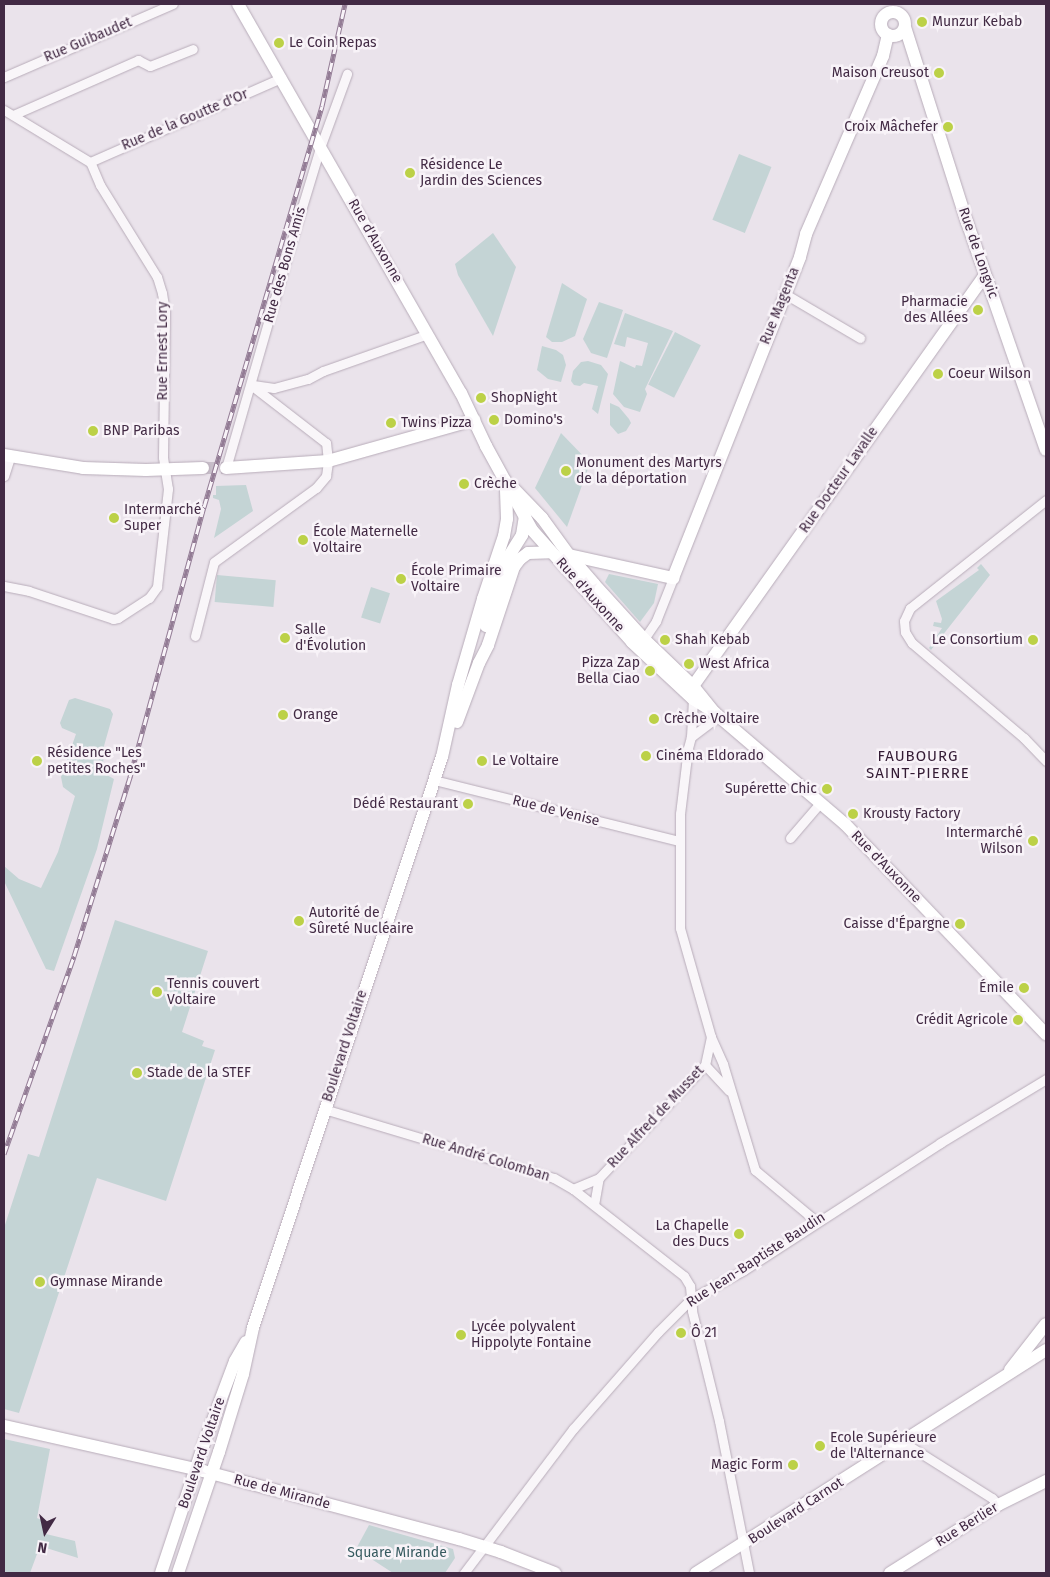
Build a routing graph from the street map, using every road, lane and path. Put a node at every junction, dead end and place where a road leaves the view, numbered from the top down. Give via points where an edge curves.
1 (173, 4) edge
2 (238, 4) edge
3 (894, 8) edge
4 (905, 28) junction
5 (890, 36) junction
6 (193, 49) dead end
7 (915, 54) junction
8 (347, 74) dead end
9 (4, 77) edge
10 (281, 78) junction
11 (4, 110) edge
12 (13, 115) junction
13 (321, 145) junction
14 (90, 162) junction
15 (985, 275) junction
16 (784, 294) junction
17 (428, 334) junction
18 (860, 338) dead end
19 (250, 385) junction
20 (474, 420) junction
21 (1046, 450) edge
22 (7, 456) edge
23 (328, 461) junction
24 (203, 468) tunnel mouth
25 (226, 468) joint
26 (166, 469) junction
27 (4, 476) edge
28 (506, 481) junction
29 (525, 499) junction
30 (1046, 500) edge
31 (527, 526) junction
32 (504, 536) junction
33 (555, 538) junction
34 (551, 552) junction
35 (569, 555) junction
36 (618, 567) junction
37 (673, 578) junction
38 (4, 586) edge
39 (591, 589) junction
40 (195, 636) dead end
41 (644, 638) junction
42 (479, 663) junction
43 (667, 674) junction
44 (693, 686) junction
45 (693, 699) junction
46 (717, 715) junction
47 (692, 737) junction
48 (442, 757) junction
49 (1046, 760) edge
50 (434, 780) junction
51 (820, 803) junction
52 (790, 838) dead end
53 (679, 841) junction
54 (1046, 1034) edge
55 (712, 1037) junction
56 (706, 1066) junction
57 (1046, 1079) edge
58 (733, 1095) junction
59 (324, 1109) junction
60 (598, 1178) junction
61 (573, 1189) junction
62 (594, 1205) junction
63 (816, 1221) junction
64 (690, 1299) junction
65 (1046, 1324) edge
66 (250, 1336) junction
67 (1046, 1350) edge
68 (1003, 1378) junction
69 (4, 1426) edge
70 (903, 1442) junction
71 (196, 1470) junction
72 (213, 1474) junction
73 (1046, 1481) edge
74 (998, 1505) junction
75 (743, 1545) junction
76 (485, 1546) junction
77 (161, 1573) edge
78 (178, 1573) edge
79 (464, 1573) edge
80 (555, 1573) edge
81 (696, 1573) edge
82 (749, 1573) edge
83 (890, 1573) edge

1 - 9 street, Rue Guibaudet
2 - 10 street, Rue d'Auxonne
3 - 4 street via 902,16
3 - 5 street via 882,19 881,26
4 - 5 street via 900,34
4 - 7 street, Rue de Longvic
5 - 7 street via 910,55
5 - 16 street, Rue Magenta
6 - 12 street via 150,66 138,60
7 - 15 street, Rue de Longvic
8 - 13 street, Rue des Bons Amis
10 - 13 street, Rue d'Auxonne
10 - 14 street, Rue de la Goutte d'Or
11 - 12 street
12 - 14 street
13 - 17 street, Rue d'Auxonne
13 - 19 street, Rue des Bons Amis
14 - 26 street, Rue Ernest Lory via 100,186 157,277 162,293
15 - 21 street, Rue de Longvic
15 - 44 street, Rue Docteur Lavalle
16 - 18 street
16 - 37 street, Rue Magenta
17 - 19 street via 308,379 274,388
17 - 20 street, Rue d'Auxonne
19 - 23 street via 326,443
19 - 25 street, Rue des Bons Amis
20 - 23 street
20 - 28 street, Rue d'Auxonne
22 - 26 street via 83,468
22 - 27 street
23 - 25 street
23 - 40 street via 326,476 316,488 214,562
24 - 26 street
26 - 38 street, Rue Ernest Lory via 168,489 157,587 149,598 113,619
28 - 29 street, Rue d'Auxonne
28 - 31 street, Rue d'Auxonne
28 - 32 street, Boulevard Voltaire
29 - 31 street, Boulevard Voltaire
29 - 33 street, Rue d'Auxonne
30 - 49 street via 910,608 904,621 905,632 912,643
31 - 32 street
31 - 33 street
31 - 34 street, Rue d'Auxonne
31 - 42 street, Boulevard Voltaire via 510,556 495,594 481,642
32 - 48 street, Boulevard Voltaire via 483,599
33 - 35 street, Rue d'Auxonne
34 - 39 street, Rue d'Auxonne
34 - 42 street, Boulevard Voltaire via 528,553 514,567
35 - 36 street
35 - 39 street, Rue d'Auxonne
36 - 37 street
36 - 39 street via 600,574
37 - 41 street via 656,621
39 - 41 street, Rue d'Auxonne
39 - 43 street, Rue d'Auxonne
41 - 44 street, Rue d'Auxonne
42 - 48 street, Boulevard Voltaire via 449,748
43 - 44 street
43 - 45 street, Rue d'Auxonne
44 - 46 street, Rue d'Auxonne
45 - 46 street, Rue d'Auxonne
45 - 47 street, Rue Alfred de Musset
46 - 47 street
46 - 51 street, Rue d'Auxonne
47 - 53 street, Rue Alfred de Musset via 688,748
48 - 50 street, Boulevard Voltaire
50 - 53 street, Rue de Venise
50 - 59 street, Boulevard Voltaire
51 - 52 street
51 - 54 street, Rue d'Auxonne via 845,824
53 - 55 street, Rue Alfred de Musset via 680,928
55 - 56 street, Rue Alfred de Musset
55 - 58 street
56 - 58 street
56 - 60 street, Rue Alfred de Musset
57 - 63 street, Rue Jean-Baptiste Baudin
58 - 63 street via 755,1170
59 - 61 street, Rue André Colomban via 554,1178
59 - 66 street, Boulevard Voltaire
60 - 61 street, Rue Alfred de Musset
60 - 62 street, Rue Alfred de Musset
61 - 62 street, Rue André Colomban
62 - 64 street, Rue André Colomban via 676,1267 690,1286
63 - 64 street, Rue Jean-Baptiste Baudin via 744,1270
64 - 75 street, Rue André Colomban via 719,1421
64 - 76 street, Rue Jean-Baptiste Baudin via 572,1429
65 - 68 street
66 - 71 street, Boulevard Voltaire via 235,1361
66 - 72 street, Boulevard Voltaire via 243,1374
67 - 68 street, Boulevard Carnot
68 - 70 street, Boulevard Carnot
69 - 71 street, Rue de Mirande
70 - 74 street via 992,1498
70 - 75 street, Boulevard Carnot
71 - 72 street, Rue de Mirande
71 - 77 street, Boulevard Voltaire
72 - 76 street, Rue de Mirande
72 - 78 street, Boulevard Voltaire
73 - 74 street, Rue Berlier
74 - 83 street, Rue Berlier
75 - 81 street, Boulevard Carnot
75 - 82 street, Rue André Colomban
76 - 79 street, Rue Jean-Baptiste Baudin
76 - 80 street, Rue de Mirande

